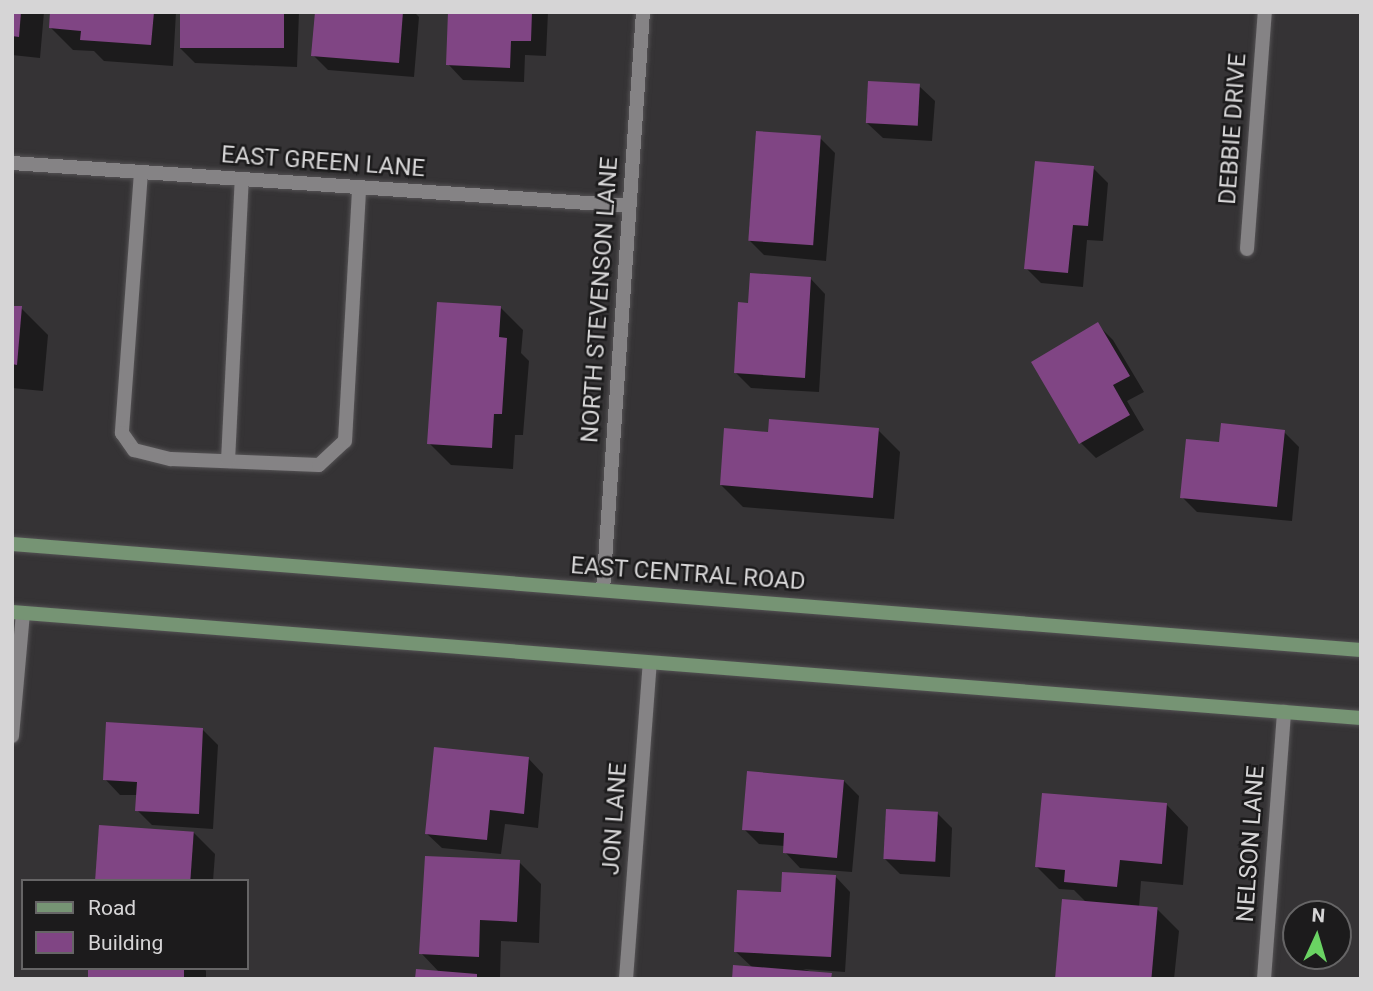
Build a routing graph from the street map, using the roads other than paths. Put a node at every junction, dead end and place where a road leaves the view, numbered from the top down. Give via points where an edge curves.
1 (643, 12) edge
2 (1265, 12) edge
3 (12, 163) edge
4 (141, 172) junction
5 (242, 179) junction
6 (359, 187) junction
7 (630, 206) junction
8 (1247, 249) dead end
9 (228, 461) junction
10 (12, 544) edge
11 (603, 590) junction
12 (18, 613) edge
13 (1361, 650) edge
14 (650, 663) junction
15 (1284, 712) junction
16 (1361, 718) edge
17 (12, 736) edge
18 (626, 979) edge
19 (1264, 979) edge

1 - 7 street, NORTH STEVENSON LANE
2 - 8 street, DEBBIE DRIVE
3 - 4 street, EAST GREEN LANE
4 - 5 street, EAST GREEN LANE
4 - 9 street via 122,433 134,450 171,459
5 - 6 street, EAST GREEN LANE
5 - 9 street
6 - 7 street, EAST GREEN LANE
6 - 9 street via 345,441 319,465
7 - 11 street, NORTH STEVENSON LANE
10 - 11 main road, EAST CENTRAL ROAD
11 - 13 main road, EAST CENTRAL ROAD
12 - 14 main road
12 - 17 street
14 - 15 main road
14 - 18 street, JON LANE
15 - 16 main road
15 - 19 street, NELSON LANE

